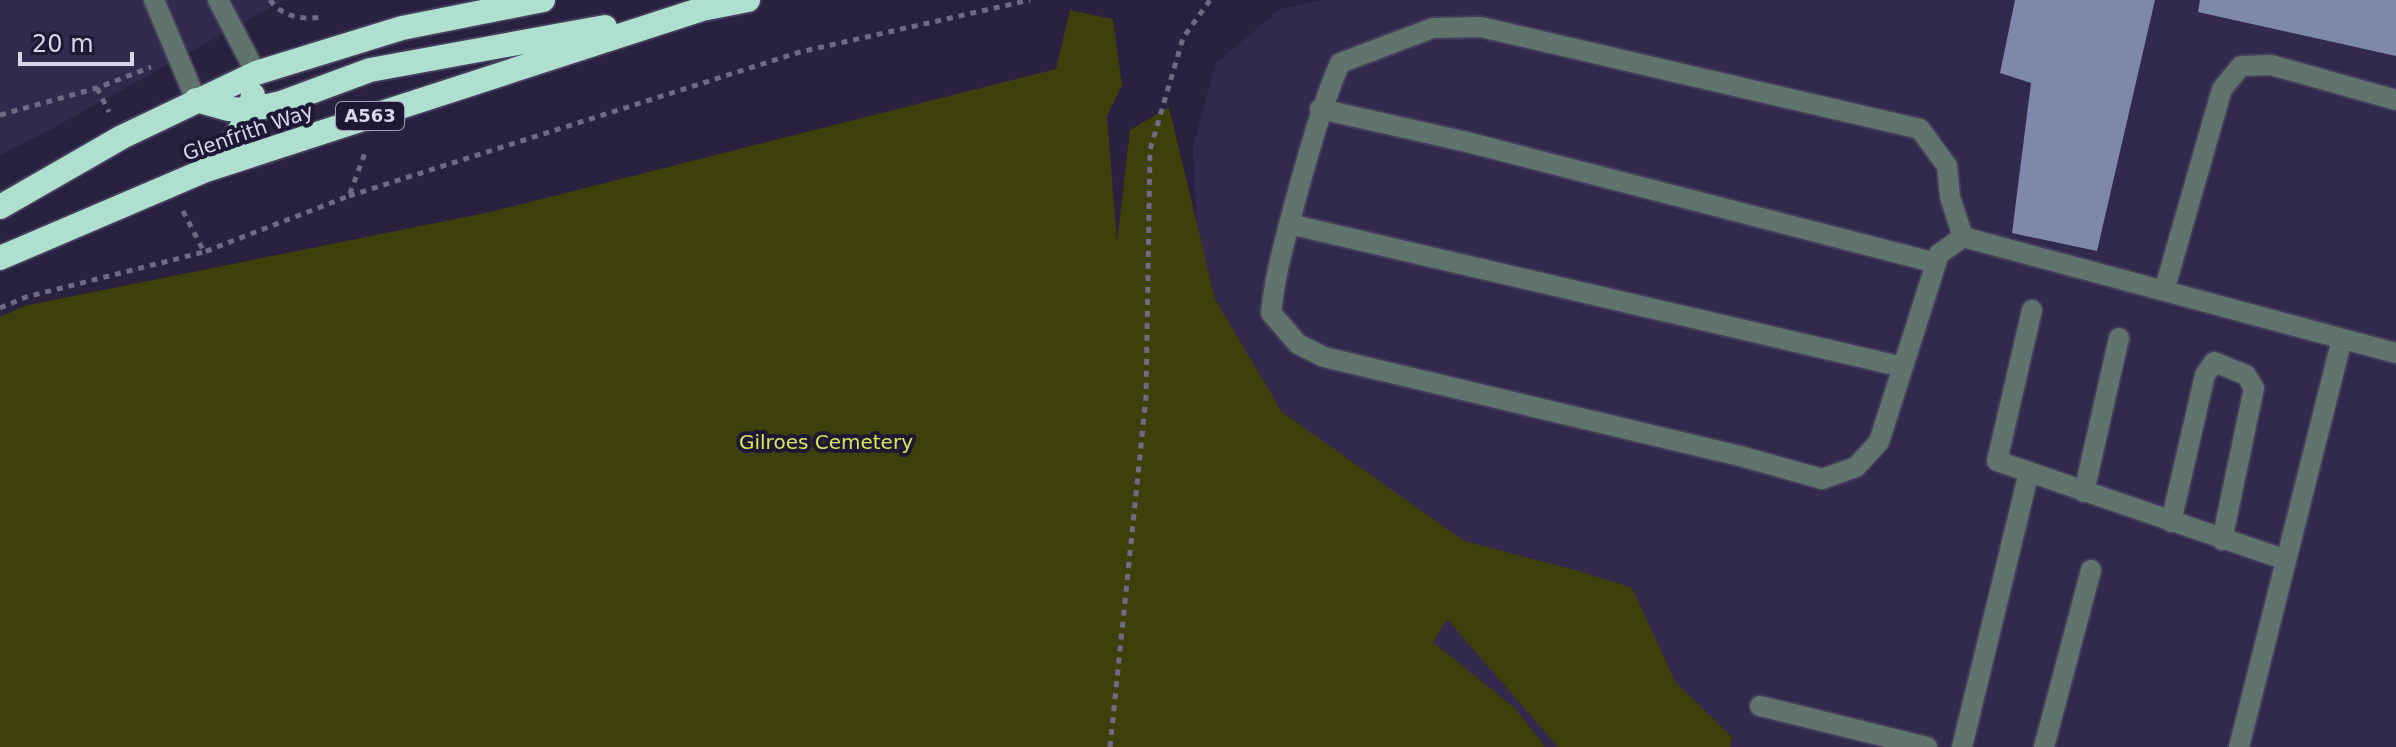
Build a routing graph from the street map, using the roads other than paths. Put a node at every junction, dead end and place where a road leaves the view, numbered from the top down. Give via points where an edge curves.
1 (154, 0) edge
2 (218, 0) edge
3 (543, 0) edge
4 (748, 0) edge
5 (702, 9) junction
6 (256, 73) junction
7 (196, 100) junction
8 (2396, 100) edge
9 (1320, 109) junction
10 (250, 110) junction
11 (206, 170) junction
12 (0, 207) edge
13 (1289, 224) junction
14 (1963, 237) junction
15 (0, 258) edge
16 (1936, 263) junction
17 (2164, 291) junction
18 (2032, 310) dead end
19 (2119, 338) dead end
20 (2342, 339) junction
21 (2396, 353) edge
22 (1903, 367) junction
23 (2029, 472) junction
24 (2084, 492) junction
25 (2171, 522) junction
26 (2222, 540) junction
27 (2286, 560) junction
28 (2091, 570) dead end
29 (1760, 706) dead end
30 (1927, 747) edge
31 (1962, 747) edge
32 (2044, 747) edge
33 (2239, 747) edge

1 - 7 street
2 - 6 street
3 - 6 highway via 402,28
4 - 5 highway, Glenfrith Way / A563
5 - 10 highway, A563 via 370,70
5 - 11 highway, Glenfrith Way / A563
6 - 7 highway
6 - 10 highway, A563
7 - 10 highway, A563
7 - 12 highway
8 - 17 street via 2271,65 2241,66 2222,89
9 - 13 street
9 - 14 street via 1340,63 1433,28 1481,27 1920,129 1947,166
9 - 16 street
10 - 11 highway, A563 via 239,135
11 - 15 highway, Glenfrith Way / A563
13 - 22 street
13 - 22 street via 1271,313 1298,344 1324,357 1822,479 1856,467 1879,442
14 - 16 street via 1939,254
14 - 17 street
16 - 22 street
17 - 20 street
18 - 23 street via 1997,461
19 - 24 street
20 - 21 street
20 - 27 street
23 - 24 street
23 - 31 street
24 - 25 street
25 - 26 street
25 - 26 street via 2205,375 2214,362 2246,375 2254,388
26 - 27 street
27 - 33 street
28 - 32 street
29 - 30 street

